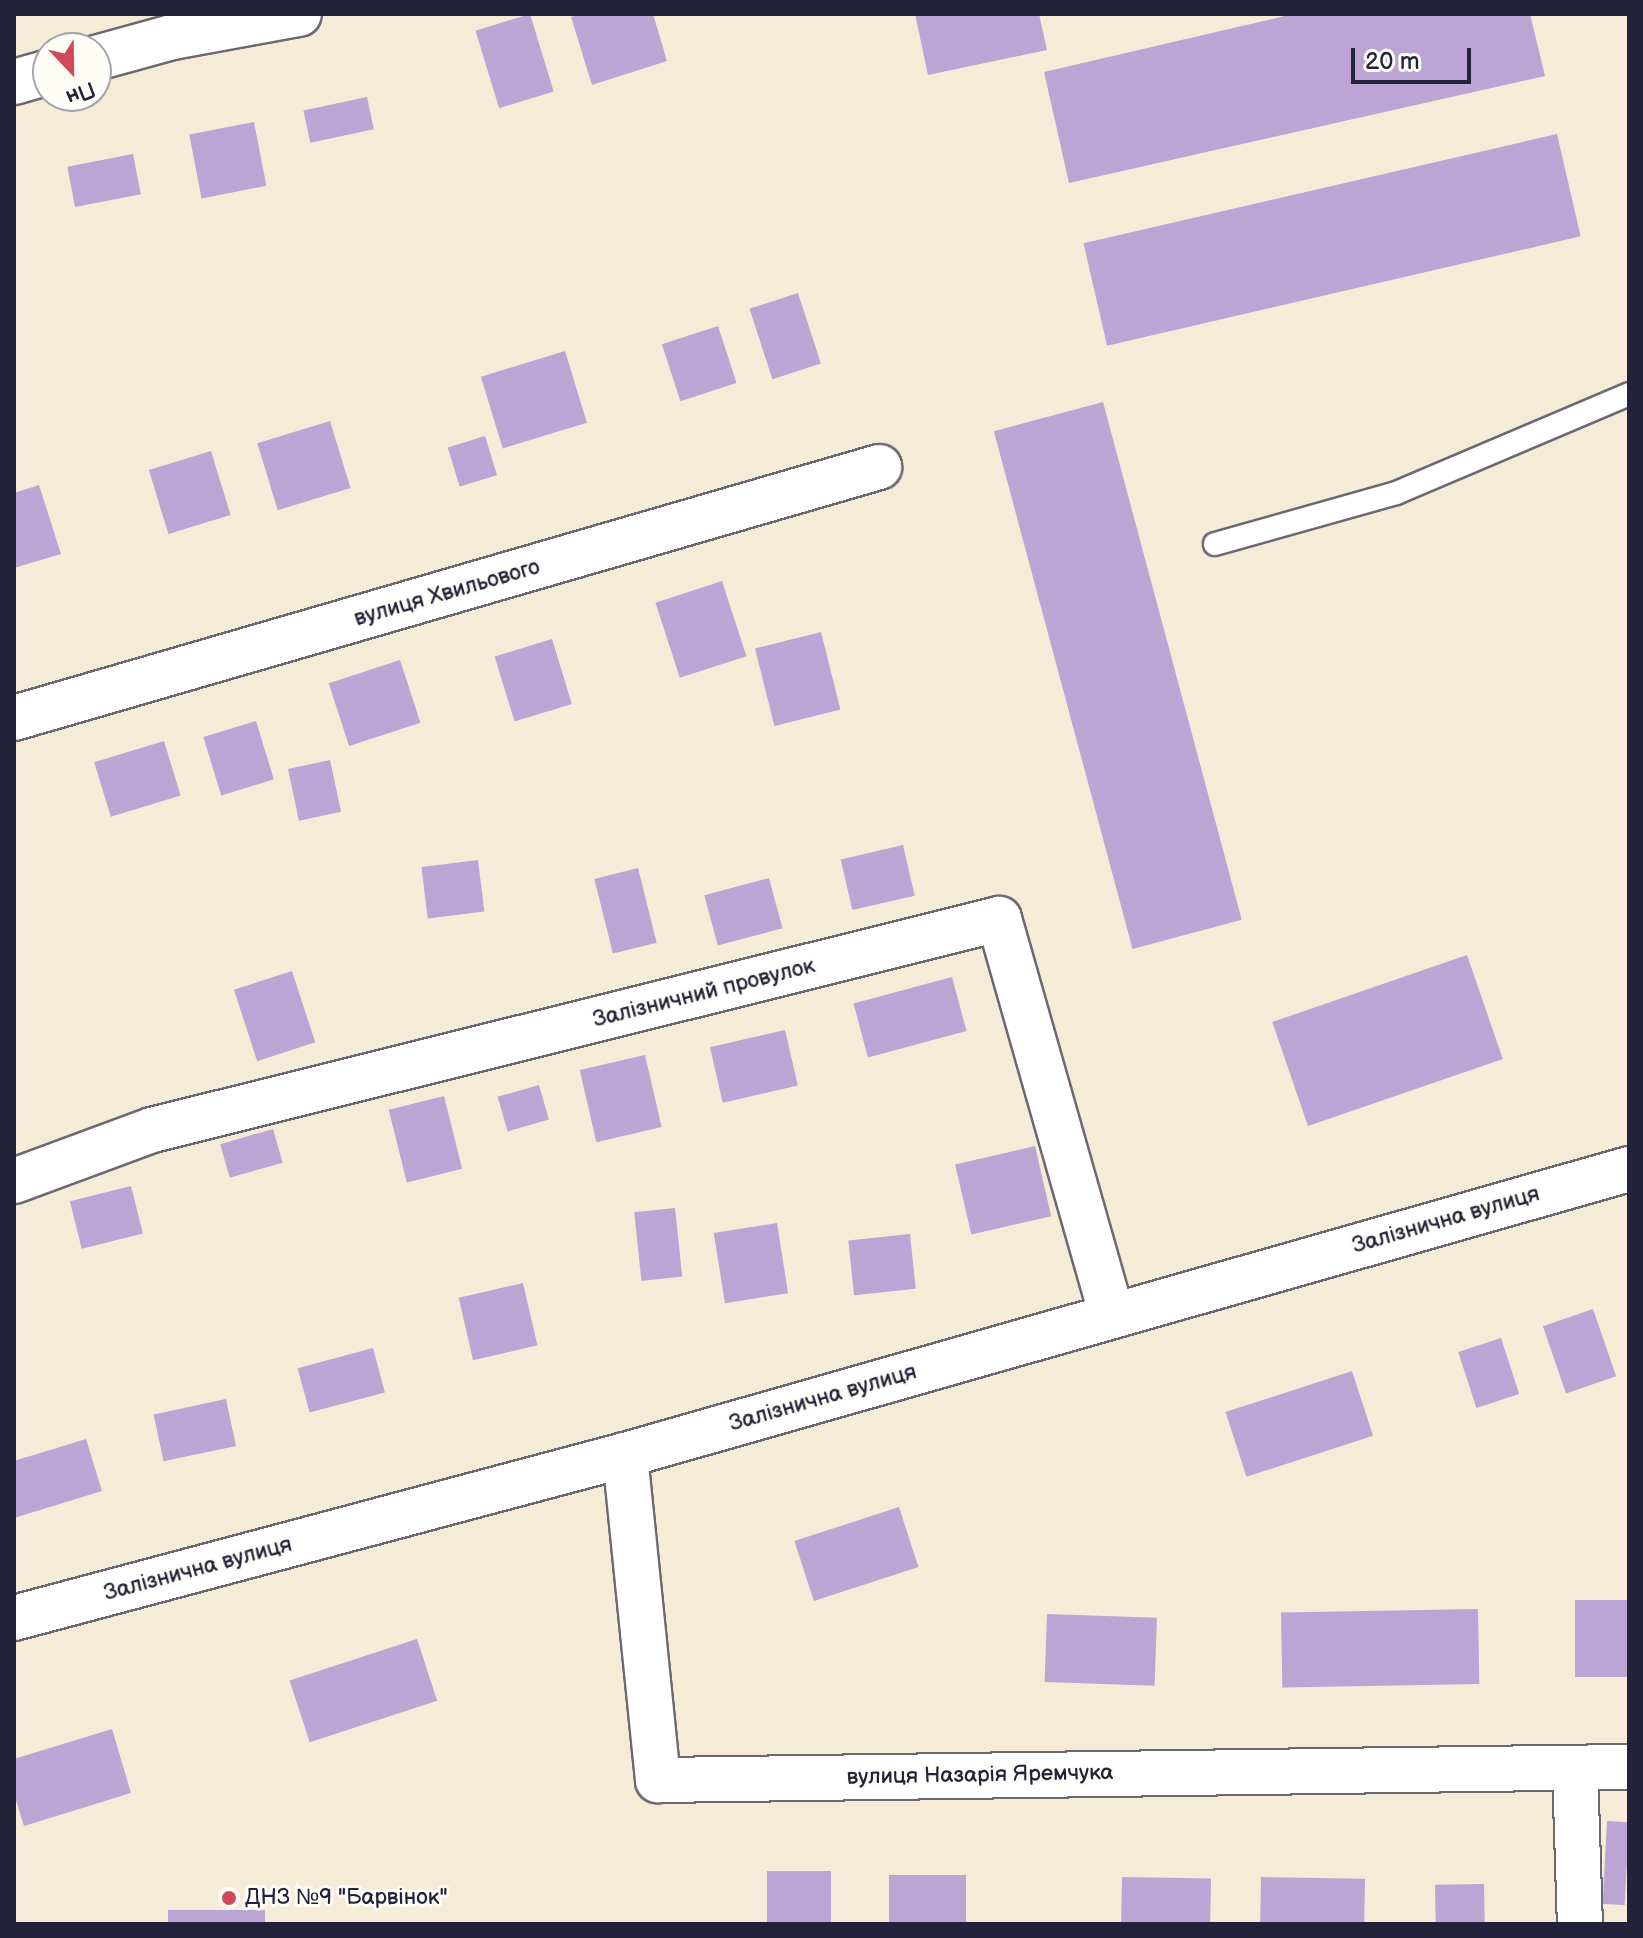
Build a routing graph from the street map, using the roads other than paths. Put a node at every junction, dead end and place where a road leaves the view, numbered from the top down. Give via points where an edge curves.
1 (299, 14) edge
2 (169, 25) edge
3 (112, 51) edge
4 (1629, 394) edge
5 (879, 467) dead end
6 (1215, 544) dead end
7 (14, 718) edge
8 (1629, 1169) edge
9 (14, 1181) edge
10 (1112, 1315) junction
11 (625, 1455) junction
12 (14, 1618) edge
13 (1629, 1767) edge
14 (1575, 1768) junction
15 (1580, 1924) edge

1 - 2 street
2 - 3 street
4 - 6 lane via 1396,493
5 - 7 street, вулиця Хвильового
8 - 10 street, Залізнична вулиця
9 - 10 street, Залізничний провулок via 152,1130 999,919
10 - 11 street, Залізнична вулиця
11 - 12 street, Залізнична вулиця
11 - 14 street, вулиця Назарія Яремчука via 658,1780
13 - 14 street, вулиця Назарія Яремчука
14 - 15 street

